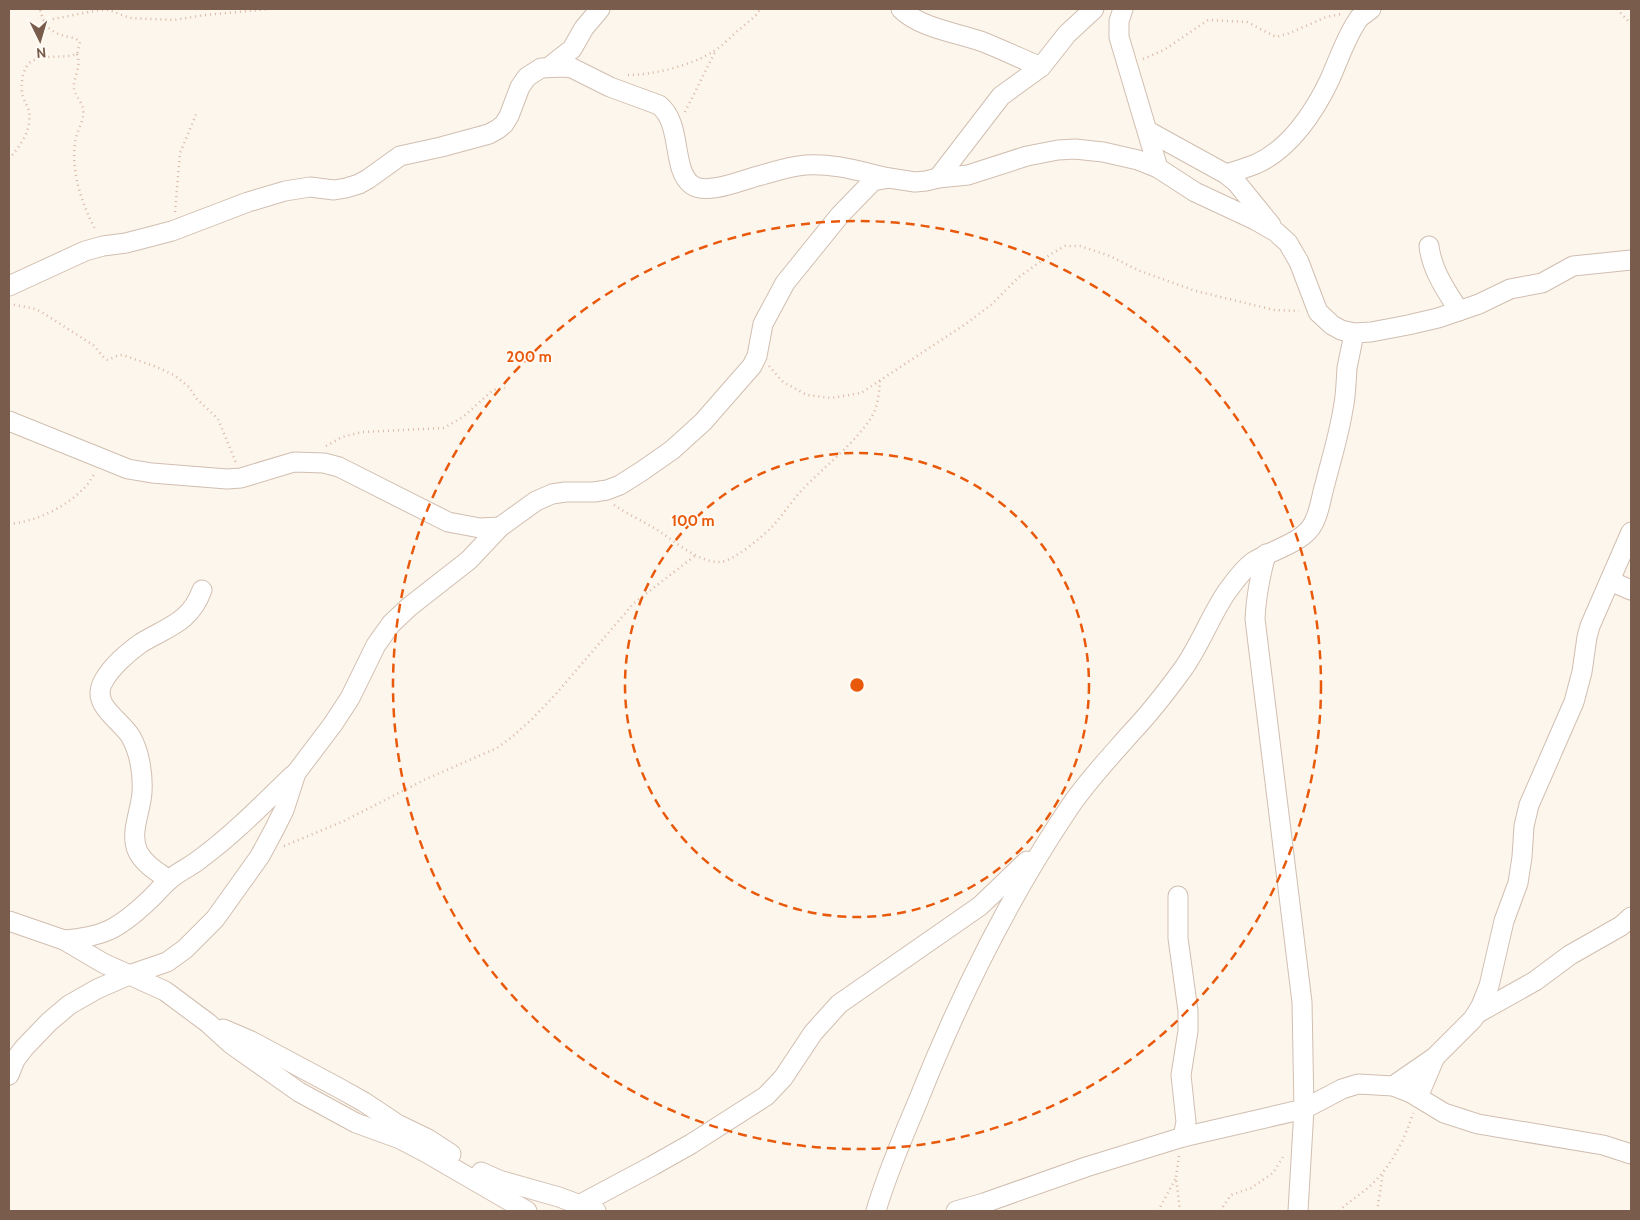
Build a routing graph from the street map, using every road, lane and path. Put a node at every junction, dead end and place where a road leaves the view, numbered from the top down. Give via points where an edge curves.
1 (11, 9) edge
2 (40, 9) edge
3 (270, 9) edge
4 (600, 9) edge
5 (760, 9) edge
6 (901, 9) edge
7 (1094, 9) edge
8 (1123, 9) edge
9 (1617, 9) edge
10 (1368, 11) edge
11 (9, 13) edge
12 (43, 21) junction
13 (1631, 24) edge
14 (716, 50) junction
15 (78, 54) junction
16 (1127, 66) junction
17 (1041, 67) junction
18 (549, 68) junction
19 (621, 75) dead end
20 (197, 112) dead end
21 (1148, 131) junction
22 (675, 135) junction
23 (9, 159) edge
24 (1158, 168) junction
25 (1226, 174) junction
26 (889, 178) junction
27 (938, 178) junction
28 (172, 231) junction
29 (1276, 232) junction
30 (103, 246) junction
31 (1429, 246) dead end
32 (1631, 260) edge
33 (9, 286) edge
34 (9, 304) edge
35 (1459, 311) junction
36 (1318, 312) junction
37 (1354, 333) junction
38 (757, 356) junction
39 (880, 381) junction
40 (505, 388) dead end
41 (9, 421) edge
42 (324, 446) dead end
43 (105, 460) junction
44 (241, 478) junction
45 (594, 492) junction
46 (9, 524) edge
47 (500, 527) junction
48 (1631, 532) edge
49 (1266, 554) junction
50 (696, 555) junction
51 (1610, 581) junction
52 (202, 590) dead end
53 (1631, 590) edge
54 (296, 772) junction
55 (1047, 842) junction
56 (260, 856) junction
57 (169, 880) junction
58 (1178, 896) dead end
59 (1631, 918) edge
60 (9, 922) edge
61 (64, 940) junction
62 (129, 975) junction
63 (1478, 1013) junction
64 (208, 1023) junction
65 (1435, 1057) junction
66 (9, 1075) edge
67 (1393, 1086) junction
68 (1418, 1097) junction
69 (1304, 1109) junction
70 (1183, 1138) junction
71 (1286, 1153) dead end
72 (1631, 1154) edge
73 (1383, 1171) junction
74 (1176, 1177) junction
75 (587, 1208) edge
76 (527, 1211) edge
77 (876, 1211) edge
78 (956, 1211) edge
79 (1158, 1211) edge
80 (1180, 1211) edge
81 (1220, 1211) edge
82 (1298, 1211) edge
83 (1339, 1211) edge
84 (1377, 1211) edge

1 - 11 path
2 - 12 path
3 - 12 path via 174,20 130,18 99,10
4 - 18 street via 572,49
5 - 14 path
6 - 17 street via 924,23
7 - 17 street via 1067,34
8 - 16 street via 1119,37
9 - 13 path
10 - 16 path via 1332,15 1276,36 1247,22 1208,20 1164,50
10 - 25 street via 1354,26 1326,88 1300,129 1276,152 1256,164
12 - 15 path via 54,32 77,39 80,42
14 - 19 path via 668,69
14 - 22 path
15 - 23 path via 34,60 28,64 22,88 28,104 29,124 22,142
15 - 30 path via 74,88 83,108 83,117 75,140 73,160 82,197
16 - 21 street
17 - 27 street via 1001,96
18 - 22 street via 572,68 610,87 654,102 663,108
18 - 28 street via 538,69 527,77 509,116 489,134 400,156 353,186 334,190 285,191
20 - 28 path via 180,153
21 - 24 street
21 - 25 street
22 - 26 street via 683,174 698,188 721,186 808,164 846,168
24 - 27 street via 1138,160 1075,149 1027,156 968,175
24 - 29 street via 1195,192
25 - 29 street
26 - 27 street via 915,182
26 - 38 street via 873,181 860,194 785,283 763,324
28 - 30 street
29 - 36 street via 1288,243 1299,262
30 - 33 street via 67,258
31 - 35 street via 1436,274
32 - 35 street via 1573,266 1542,282 1510,289
34 - 44 path via 40,311 93,345 105,359 123,355 174,375 190,387 196,398 218,419
35 - 37 street via 1408,325
36 - 37 street via 1332,325
36 - 39 path via 1274,310 1196,291 1140,271 1110,256 1080,246 1065,246 1019,277 967,323
37 - 49 street via 1343,410 1313,525 1298,539
38 - 39 path via 783,382 807,396 831,398 861,393
38 - 45 street via 726,398 672,450 620,485
39 - 50 path via 871,417 770,529 733,558 722,562
40 - 42 path via 493,390 463,417 444,428 362,432
41 - 43 street
43 - 44 street via 152,473
43 - 46 path via 83,489 70,500 22,523
44 - 47 street via 294,462 324,463 339,467 448,522 480,528
45 - 47 street via 552,494 536,501
45 - 50 path
47 - 54 street via 469,560 391,624 376,645 350,698
48 - 51 street
49 - 55 street via 1251,563 1226,593 1185,666 1070,806
49 - 69 street via 1258,581 1255,619 1302,1002
50 - 56 path via 634,603 549,701 498,748 424,780 344,821
51 - 53 street
51 - 63 street via 1587,637 1574,702 1529,805 1518,884 1498,944 1489,986
52 - 57 street via 198,602 187,616 140,644 110,671 99,693 102,702 130,735 137,749 142,793 136,846 149,866
54 - 56 street via 284,810
54 - 57 street via 239,826
55 - 75 street via 980,906 839,1004 766,1096
55 - 77 street via 1018,887 970,981 919,1098
56 - 62 street via 215,919 185,949 168,962
57 - 61 street via 127,920 112,929 100,935
58 - 70 street via 1178,938 1188,1011 1181,1075 1186,1122
59 - 63 street via 1570,955 1535,981
60 - 61 street
61 - 62 street
62 - 64 street via 165,991
62 - 66 street via 69,1005 48,1022 15,1060
63 - 65 street
64 - 75 street via 251,1041 364,1102 488,1175
64 - 76 street via 231,1044 299,1092 356,1122 426,1152
65 - 67 street
65 - 68 street
67 - 68 street
67 - 69 street via 1354,1085
68 - 72 street via 1444,1113 1478,1124 1603,1145
68 - 73 path via 1405,1137
69 - 70 street
69 - 82 street
70 - 74 path
70 - 78 street
71 - 81 path via 1273,1173 1251,1188 1231,1195
73 - 83 path
73 - 84 path
74 - 79 path
74 - 80 path

